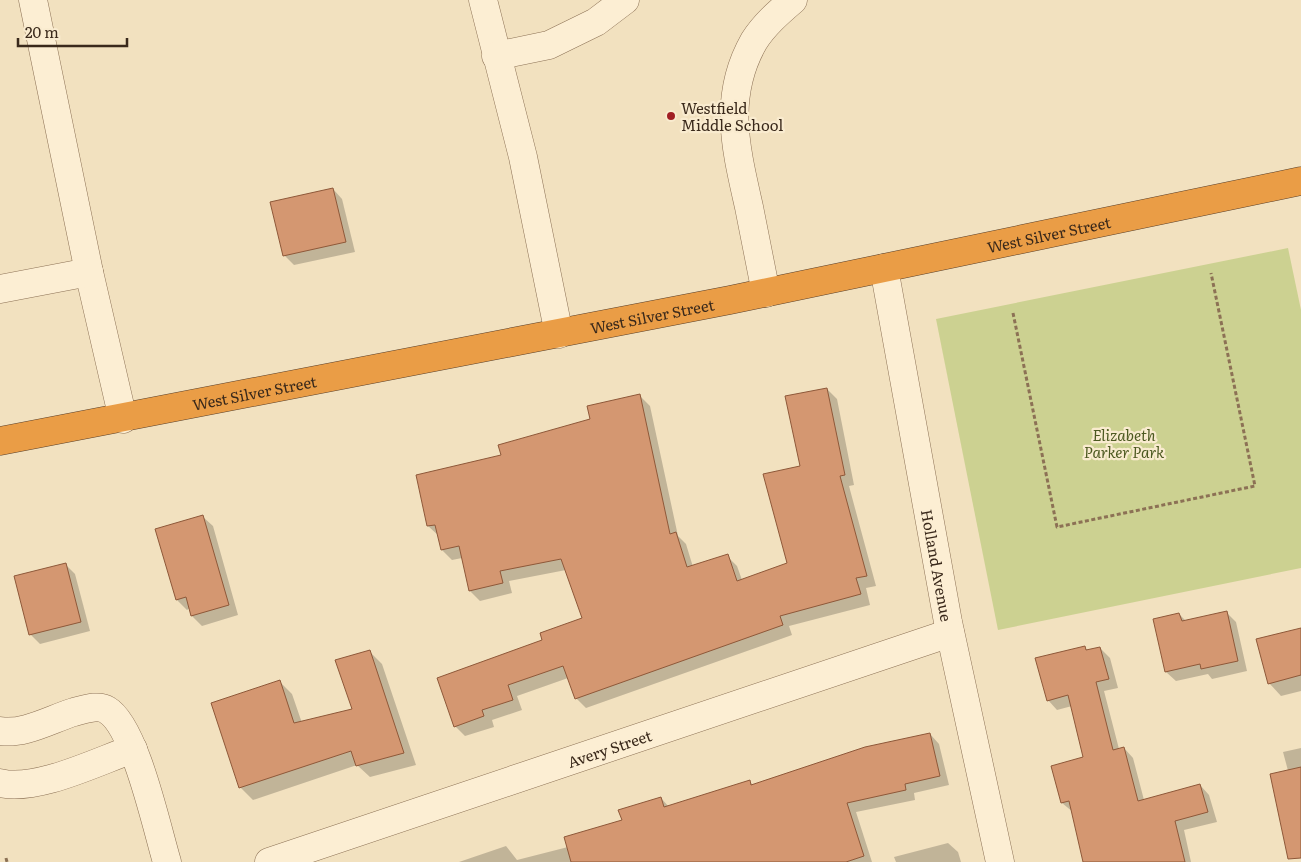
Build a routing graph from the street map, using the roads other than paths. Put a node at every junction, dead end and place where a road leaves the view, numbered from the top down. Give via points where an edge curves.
1 (33, 0) edge
2 (483, 0) edge
3 (625, 0) edge
4 (793, 0) edge
5 (496, 56) junction
6 (1301, 181) edge
7 (884, 268) junction
8 (89, 272) junction
9 (0, 289) edge
10 (766, 293) junction
11 (559, 334) junction
12 (123, 419) junction
13 (0, 442) edge
14 (950, 632) junction
15 (0, 731) edge
16 (133, 749) junction
17 (0, 783) edge
18 (166, 862) edge
19 (269, 862) edge
20 (1000, 862) edge

1 - 8 street
2 - 5 street
3 - 5 street via 596,22 549,45
4 - 10 street via 755,40 743,64 734,114 735,143
5 - 11 street via 523,157
6 - 7 highway, West Silver Street
7 - 10 highway, West Silver Street
7 - 14 street, Holland Avenue
8 - 9 street
8 - 12 street
10 - 11 highway, West Silver Street
11 - 12 highway, West Silver Street
12 - 13 highway, West Silver Street
14 - 19 street, Avery Street
14 - 20 street, Holland Avenue
15 - 16 street via 8,733 90,708 106,708 117,719
16 - 17 street via 38,781
16 - 18 street

